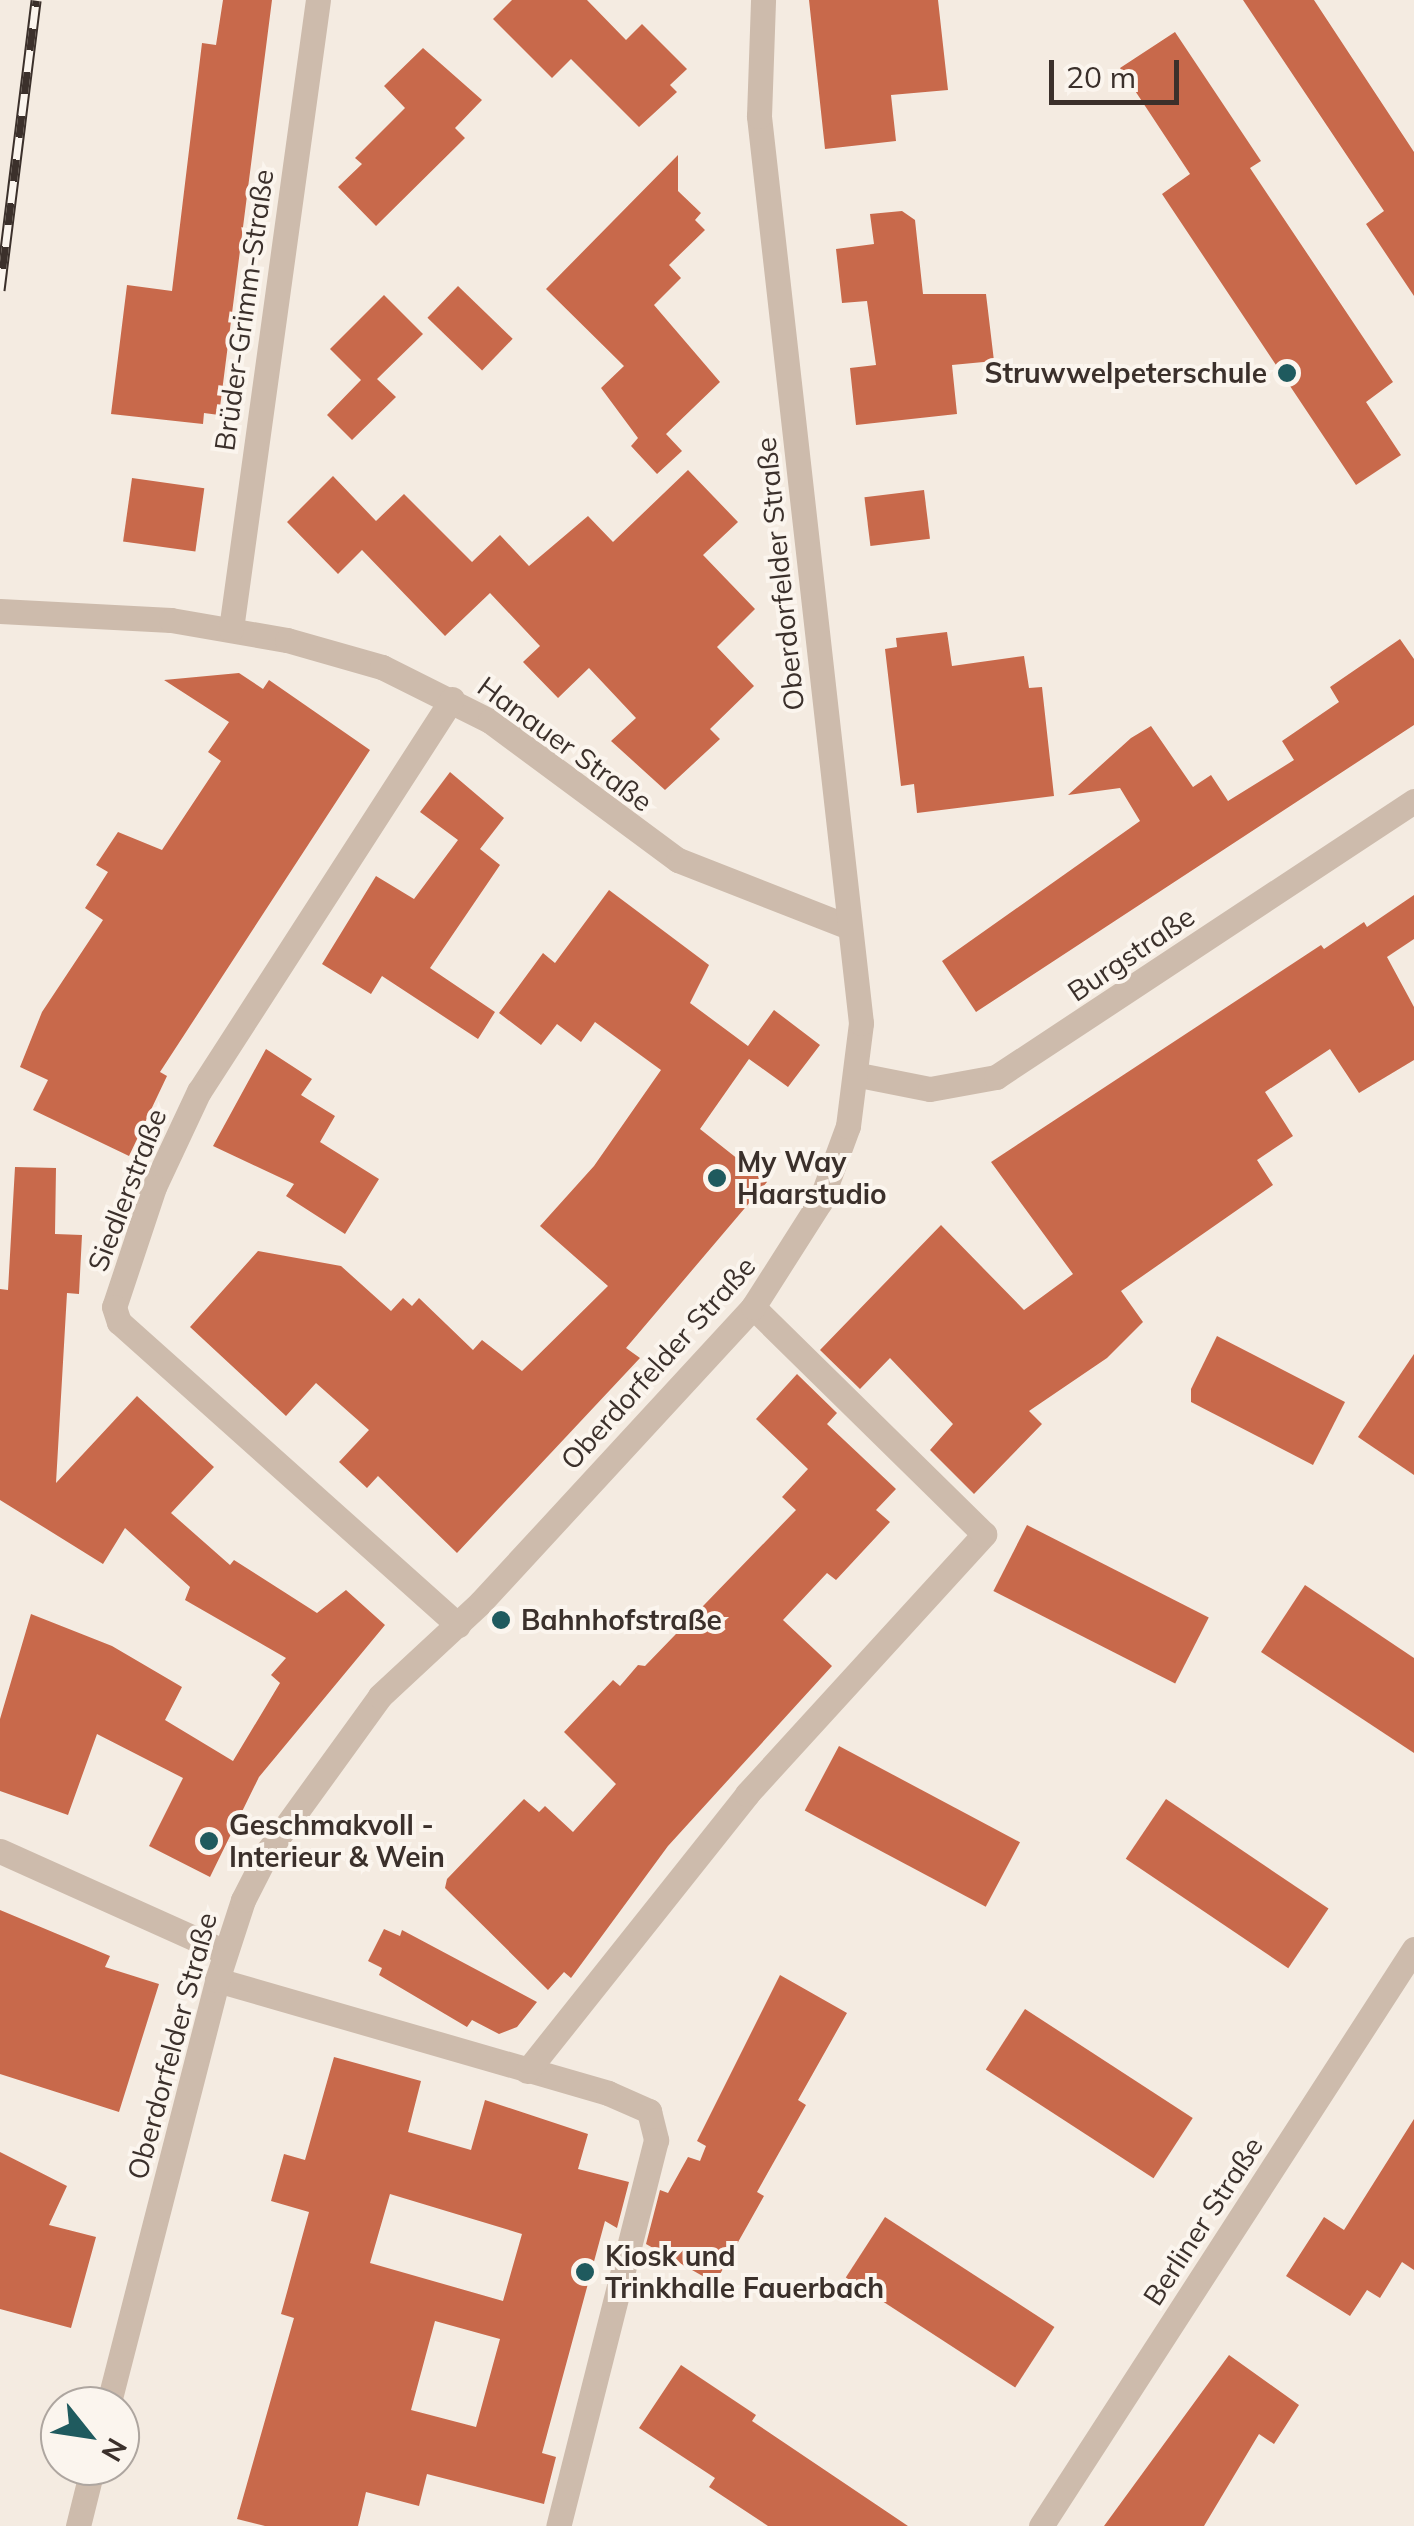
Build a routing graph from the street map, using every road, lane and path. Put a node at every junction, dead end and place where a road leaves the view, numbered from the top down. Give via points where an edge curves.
1 (318, 0) edge
2 (763, 0) edge
3 (0, 611) edge
4 (231, 629) junction
5 (452, 699) junction
6 (1414, 801) edge
7 (849, 927) junction
8 (859, 1075) junction
9 (753, 1307) junction
10 (458, 1625) junction
11 (0, 1851) edge
12 (1414, 1949) edge
13 (225, 1952) junction
14 (217, 1980) junction
15 (528, 2071) junction
16 (113, 2386) edge
17 (88, 2486) edge
18 (78, 2526) edge
19 (558, 2526) edge
20 (1041, 2526) edge

1 - 4 street, Brüder-Grimm-Straße
2 - 7 street, Oberdorfelder Straße via 759,116
3 - 4 street, Hanauer Straße via 84,612
4 - 5 street, Hanauer Straße via 382,667
5 - 7 street, Hanauer Straße via 678,860
5 - 10 street, Siedlerstraße via 200,1091 154,1187 114,1307 119,1322
6 - 8 street, Burgstraße via 996,1077 930,1089
7 - 8 street, Oberdorfelder Straße via 861,1023
8 - 9 street, Oberdorfelder Straße via 820,1202
9 - 10 street, Oberdorfelder Straße
9 - 15 street via 984,1534 747,1794
10 - 13 street, Oberdorfelder Straße via 380,1696 298,1803 244,1900
11 - 13 street
12 - 20 street, Berliner Straße
13 - 14 street, Oberdorfelder Straße
14 - 15 street
14 - 16 street, Oberdorfelder Straße
15 - 19 street via 633,2102 656,2124
17 - 18 street

